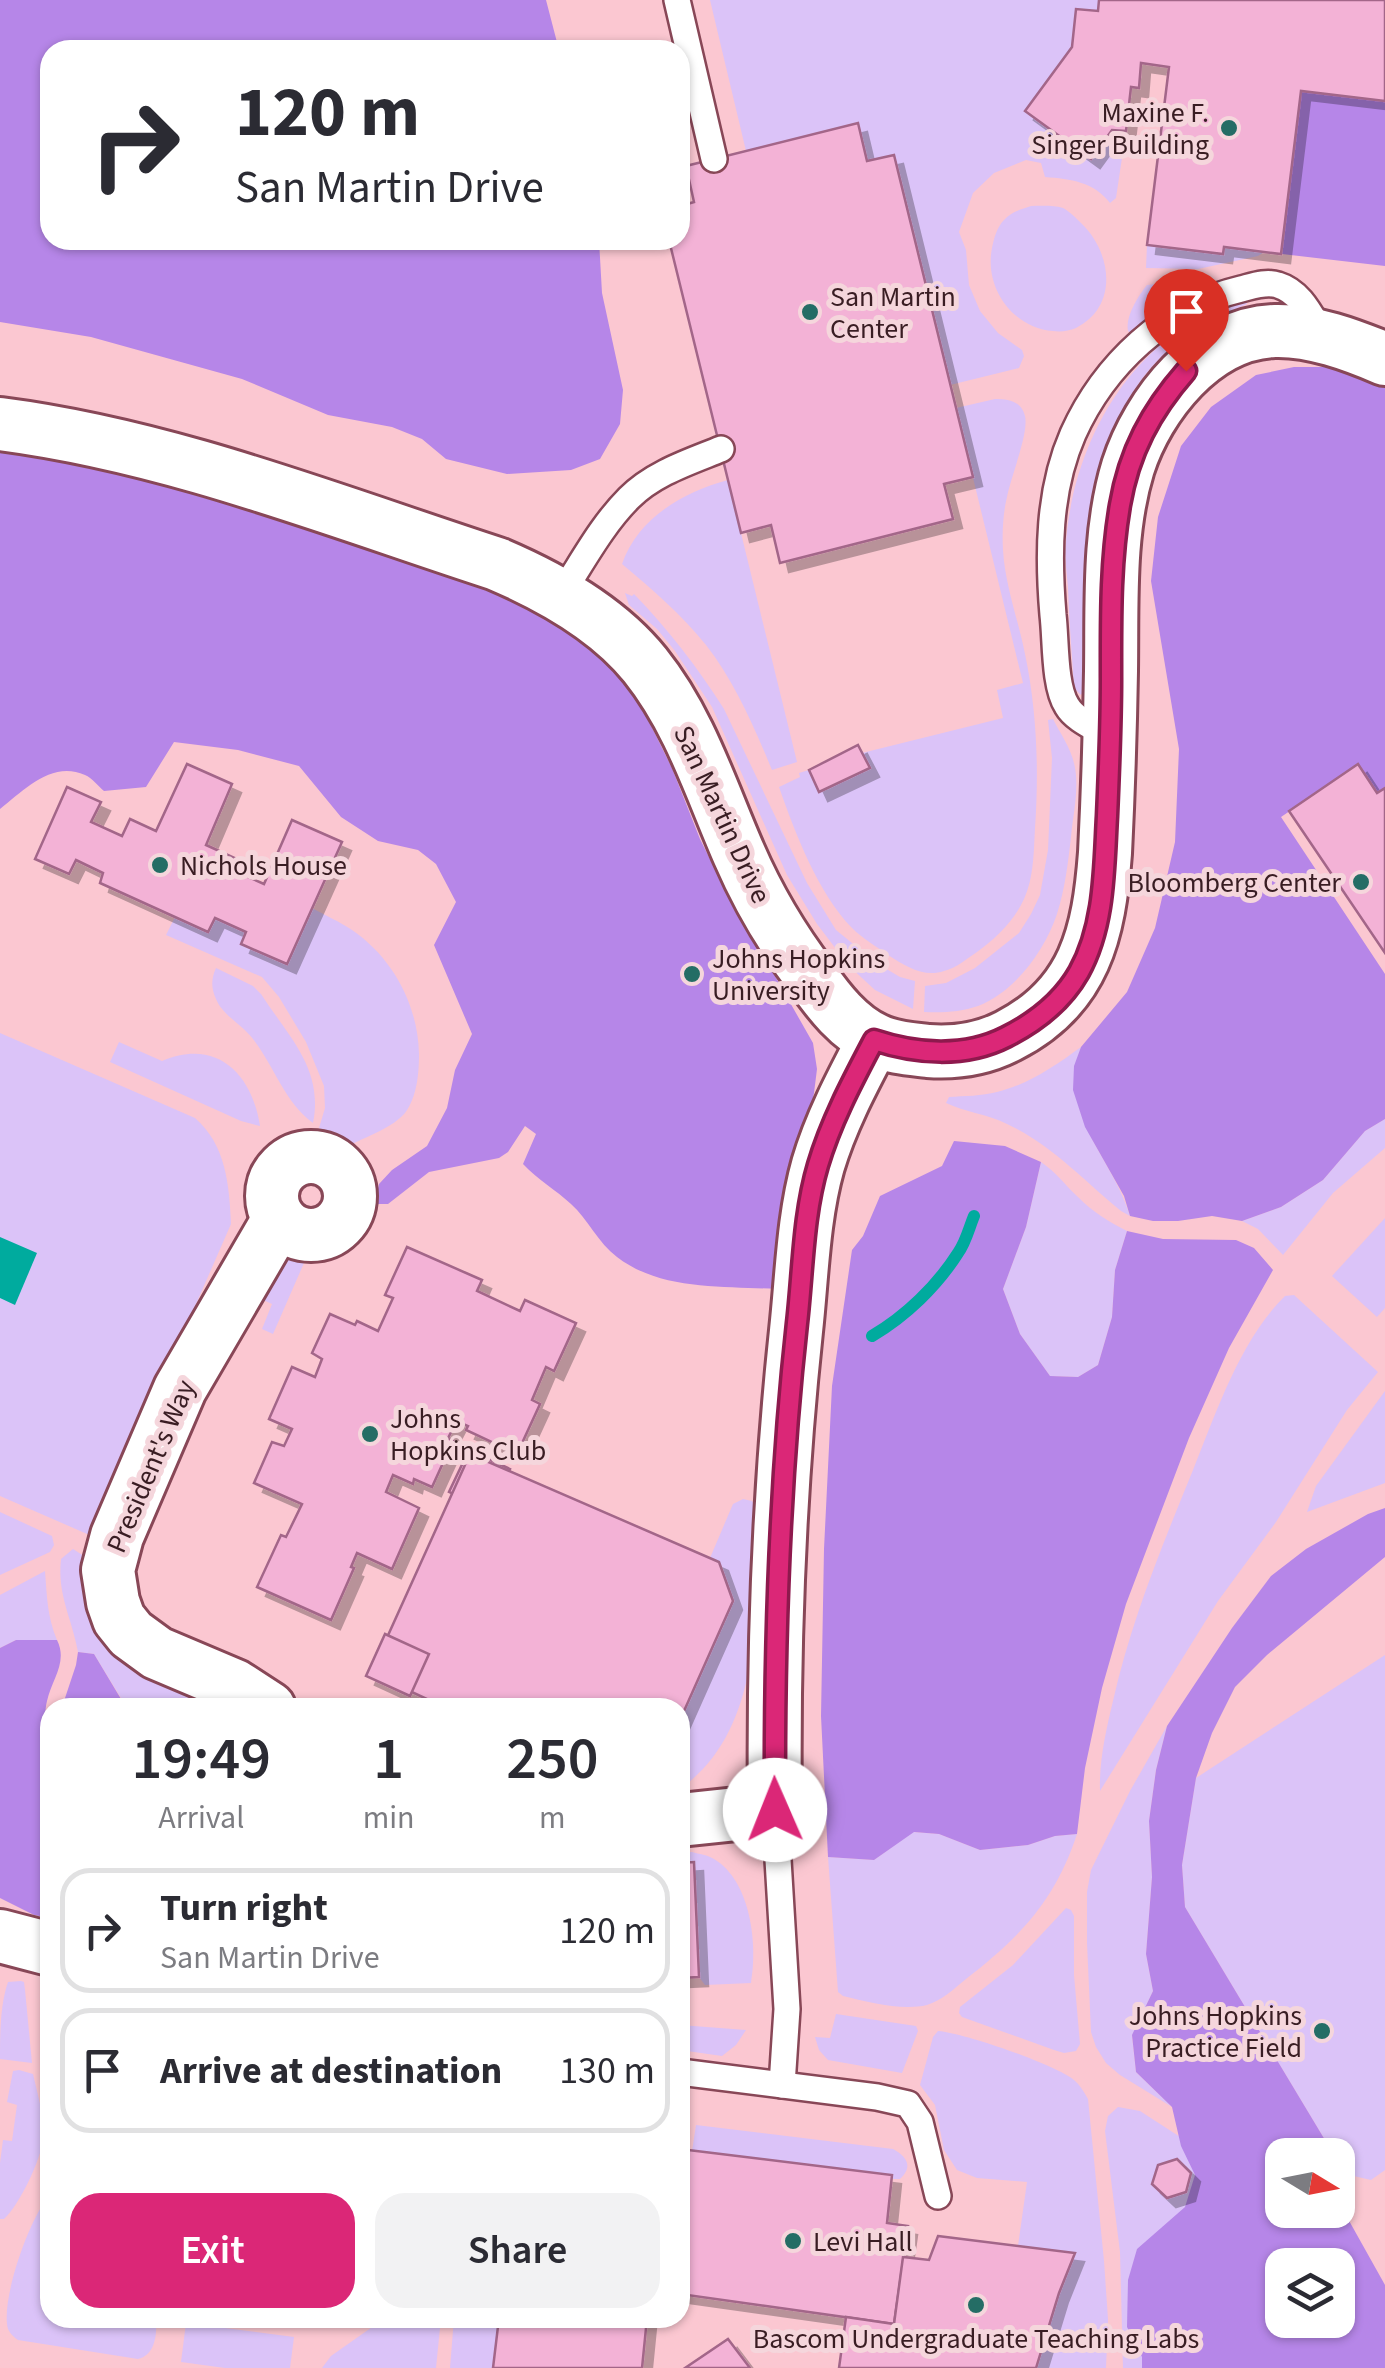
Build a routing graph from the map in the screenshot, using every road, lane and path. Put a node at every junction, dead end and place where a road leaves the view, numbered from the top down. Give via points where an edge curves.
1 (677, 0) edge
2 (686, 40) edge
3 (690, 56) edge
4 (714, 159) dead end
5 (1385, 359) edge
6 (0, 424) edge
7 (721, 449) dead end
8 (560, 596) junction
9 (874, 1040) junction
10 (279, 1219) dead end
11 (257, 1698) edge
12 (775, 1810) junction
13 (690, 1819) edge
14 (0, 1936) edge
15 (40, 1946) edge
16 (690, 2073) edge
17 (782, 2085) junction
18 (938, 2196) dead end

1 - 2 lane
3 - 4 lane
5 - 9 street, San Martin Drive via 1326,339 1256,333 1186,371 1151,416 1127,470 1114,543 1102,898 1079,972 1052,1007 998,1041 966,1051 914,1050
6 - 8 street, San Martin Drive via 197,466 497,564
7 - 8 lane via 630,496
8 - 9 street, San Martin Drive via 618,637 666,694 773,922 834,1008
9 - 12 street via 836,1115 809,1210 784,1458
10 - 11 street, President's Way via 180,1389 108,1570 119,1620 130,1634
12 - 13 street
12 - 17 lane via 787,2009
14 - 15 street
16 - 17 lane
17 - 18 lane via 908,2104 920,2122

